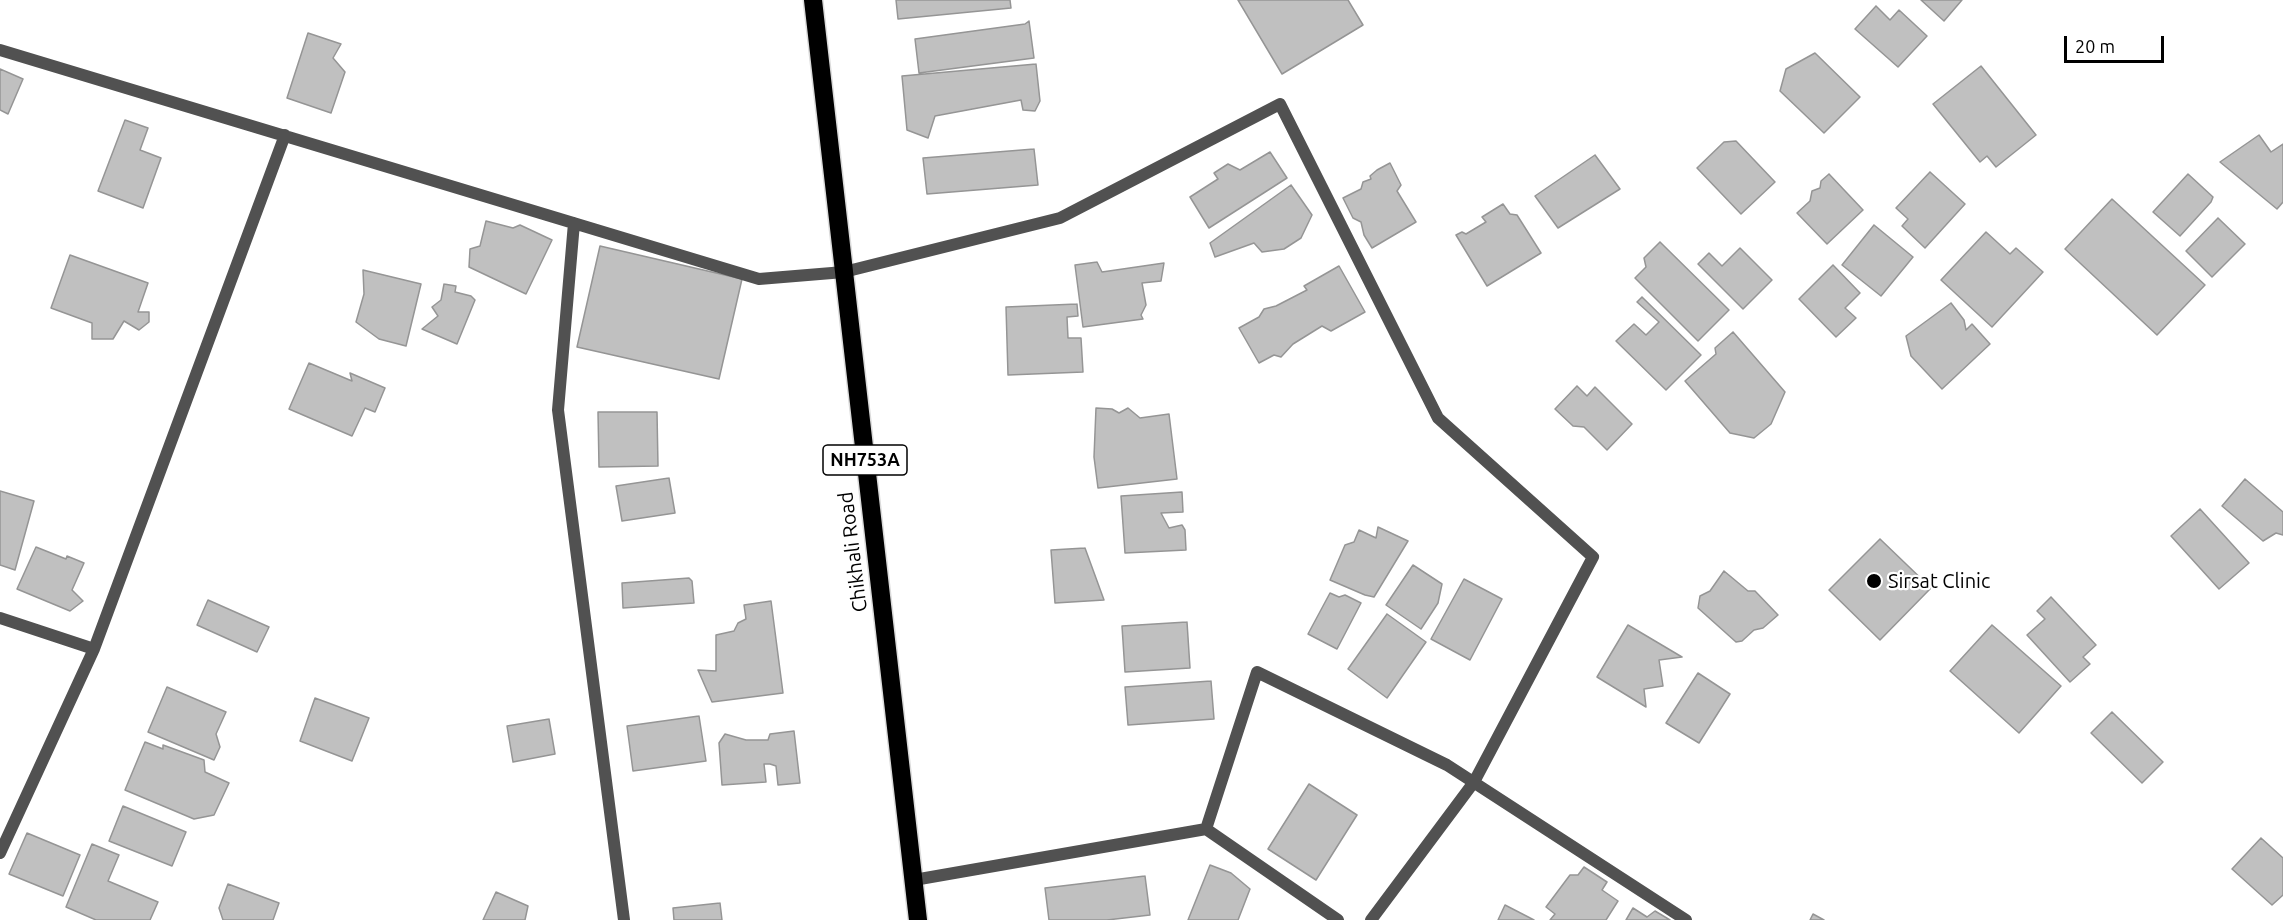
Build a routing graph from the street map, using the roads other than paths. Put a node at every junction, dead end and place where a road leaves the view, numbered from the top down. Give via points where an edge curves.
1 (813, 0) edge
2 (0, 50) edge
3 (285, 135) junction
4 (573, 223) junction
5 (844, 272) junction
6 (0, 618) edge
7 (94, 649) junction
8 (1474, 782) junction
9 (1206, 829) junction
10 (0, 853) edge
11 (914, 880) junction
12 (624, 920) edge
13 (918, 920) edge
14 (1338, 920) edge
15 (1371, 920) edge
16 (1686, 920) edge

1 - 5 highway, Chikhali Road / NH753A
2 - 3 street
3 - 4 street
3 - 7 street
4 - 5 street via 759,279
4 - 12 street via 558,410
5 - 8 street via 1060,218 1280,104 1438,418 1593,557
5 - 11 highway, Chikhali Road / NH753A
6 - 7 street
7 - 10 street
8 - 9 street via 1257,672
8 - 15 street
8 - 16 street
9 - 11 street
9 - 14 street
11 - 13 highway, Chikhali Road / NH753A

